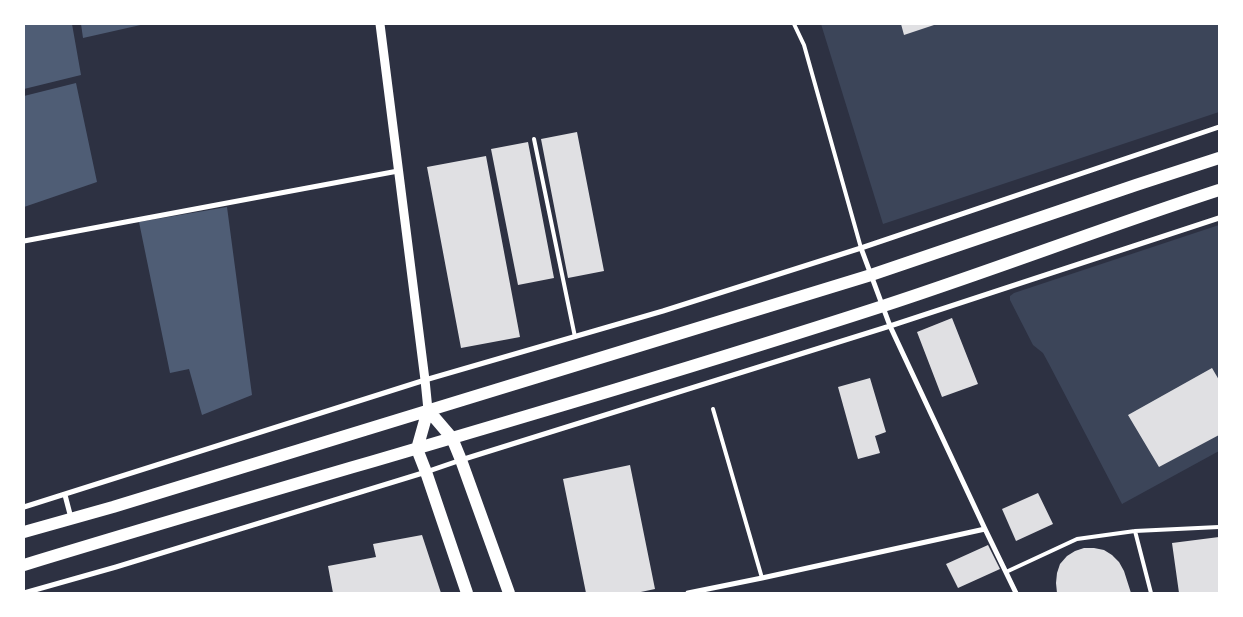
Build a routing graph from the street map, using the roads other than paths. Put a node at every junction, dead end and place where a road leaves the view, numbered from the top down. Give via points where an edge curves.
1 (380, 24) edge
2 (794, 24) edge
3 (1219, 127) edge
4 (534, 139) dead end
5 (1219, 158) edge
6 (398, 171) junction
7 (1219, 190) edge
8 (1219, 218) edge
9 (24, 241) edge
10 (861, 248) junction
11 (871, 275) junction
12 (882, 307) junction
13 (890, 326) junction
14 (575, 337) junction
15 (426, 380) junction
16 (428, 410) junction
17 (713, 410) dead end
18 (452, 438) junction
19 (417, 450) junction
20 (461, 460) junction
21 (426, 472) junction
22 (65, 495) junction
23 (24, 507) edge
24 (71, 519) junction
25 (1219, 527) edge
26 (984, 529) junction
27 (1135, 531) junction
28 (24, 532) edge
29 (24, 566) edge
30 (1006, 572) junction
31 (762, 578) junction
32 (24, 593) edge
33 (467, 593) edge
34 (509, 593) edge
35 (688, 593) edge
36 (1016, 593) edge
37 (1151, 593) edge

1 - 6 street
2 - 10 lane via 804,45
3 - 10 street
4 - 14 lane
5 - 11 main road
6 - 9 street
6 - 15 street
7 - 12 main road
8 - 13 street
10 - 11 street
10 - 14 street
11 - 12 street
11 - 16 main road
12 - 13 street
12 - 18 main road
13 - 20 street
13 - 26 street
14 - 15 street
15 - 16 street
15 - 22 street
16 - 18 main road
16 - 19 main road
16 - 24 main road
17 - 31 lane
18 - 19 main road
18 - 20 main road
19 - 21 main road
19 - 29 main road
20 - 21 street
20 - 34 main road
21 - 32 street
21 - 33 main road
22 - 23 street
22 - 24 street
24 - 28 main road
25 - 27 lane
26 - 30 street
26 - 31 street
27 - 30 lane via 1077,540
27 - 37 lane
30 - 36 street
31 - 35 street

